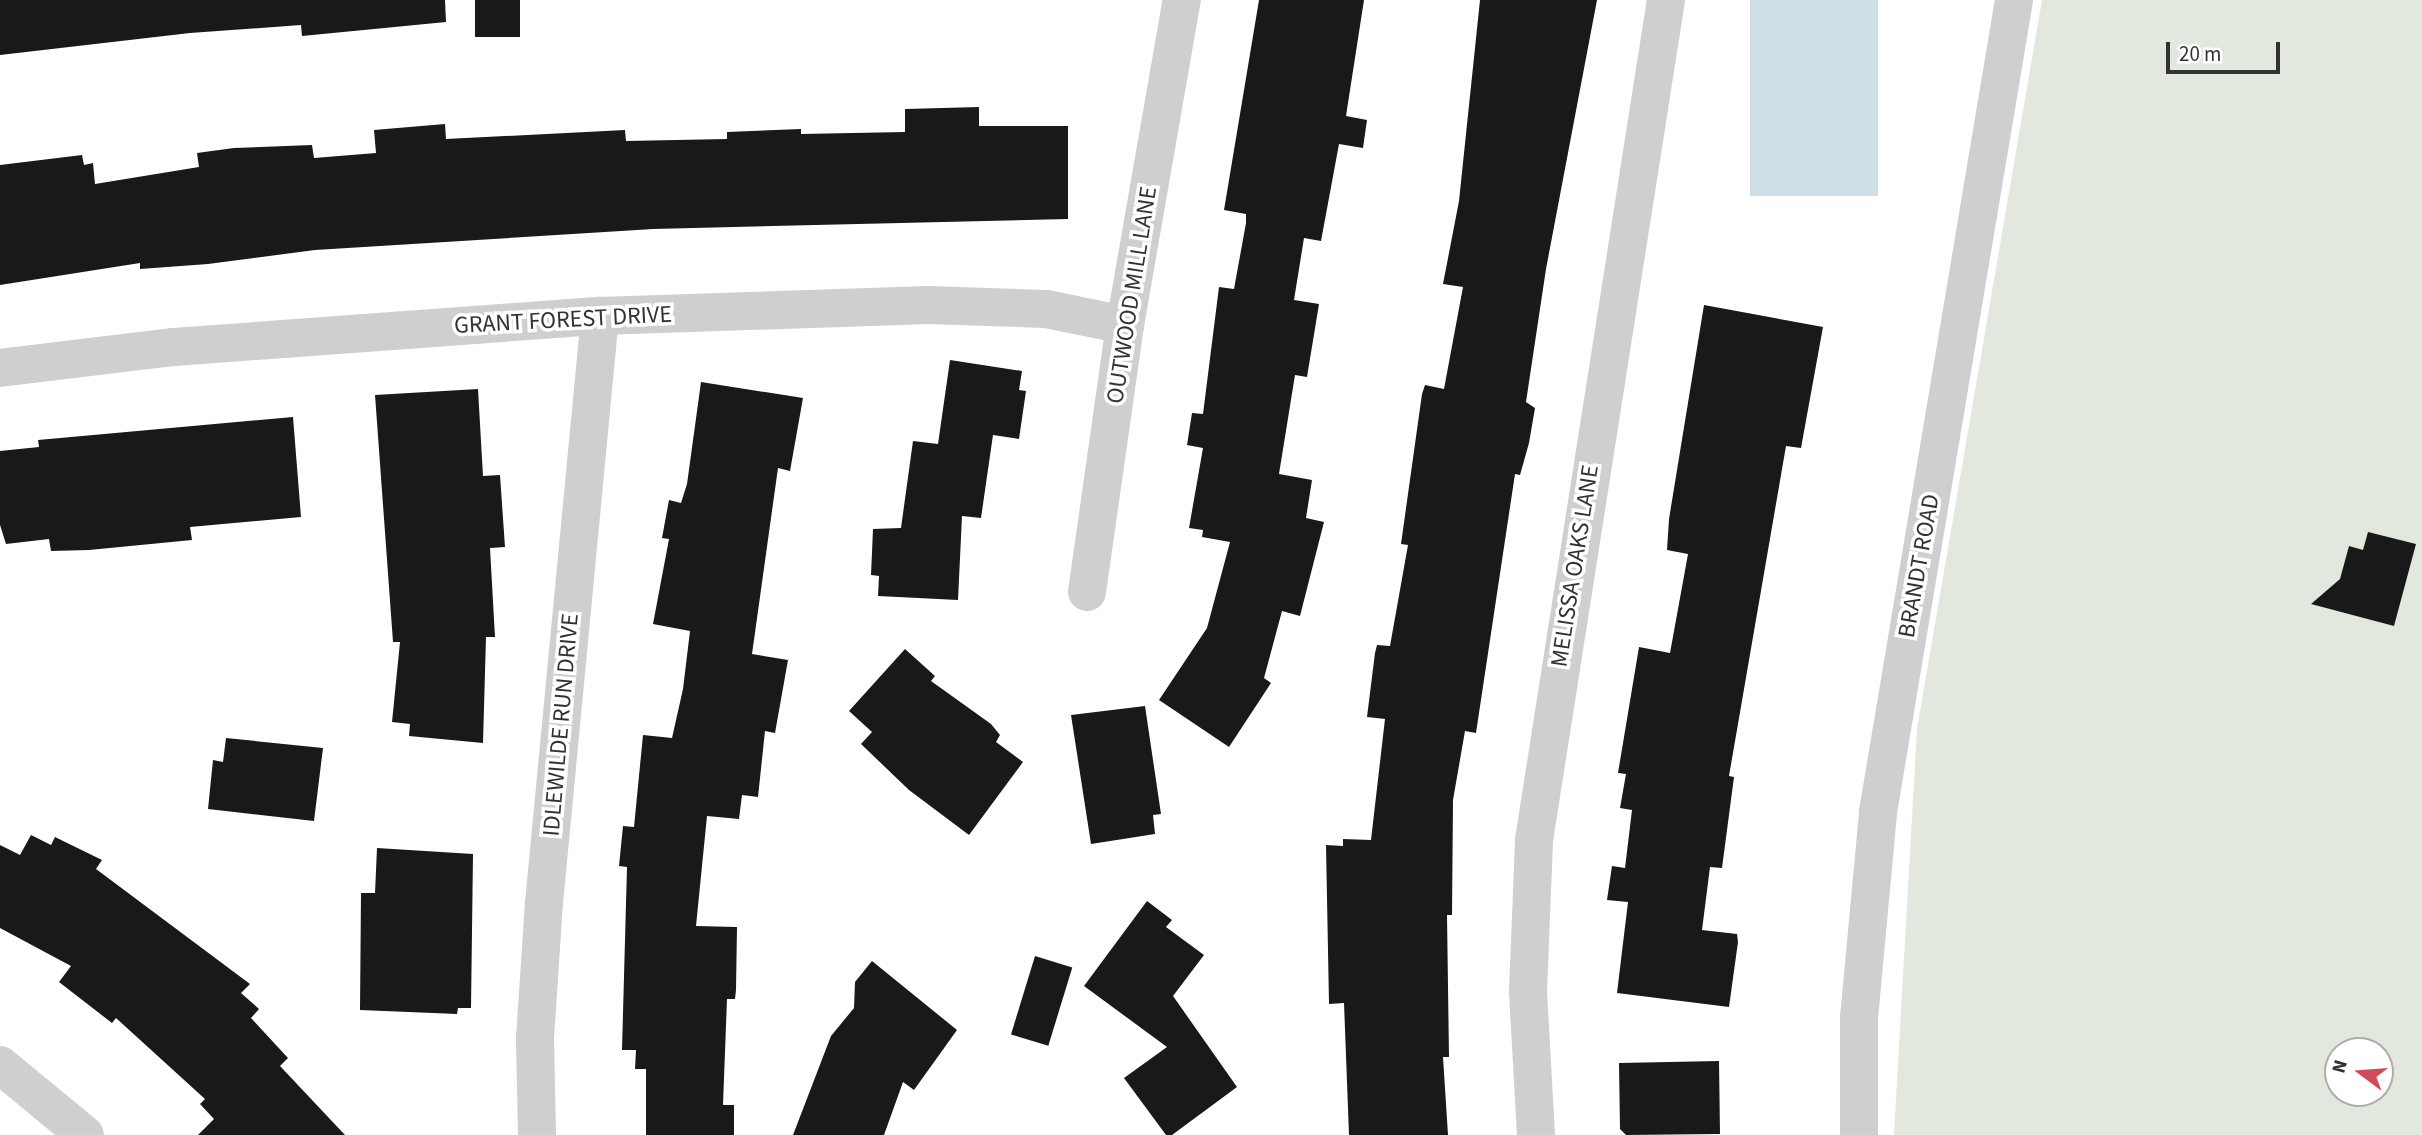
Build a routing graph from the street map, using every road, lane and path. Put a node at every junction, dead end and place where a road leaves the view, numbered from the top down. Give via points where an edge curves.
1 (1182, 0) edge
2 (1666, 0) edge
3 (2014, 0) edge
4 (600, 316) junction
5 (1125, 325) junction
6 (0, 368) edge
7 (1087, 592) dead end
8 (0, 1065) edge
9 (85, 1135) edge
10 (537, 1135) edge
11 (1536, 1135) edge
12 (1859, 1135) edge

1 - 5 street, OUTWOOD MILL LANE
2 - 11 street, MELISSA OAKS LANE via 1534,840 1528,991
3 - 12 street, BRANDT ROAD via 1878,812 1859,1018
4 - 5 street, GRANT FOREST DRIVE via 929,305 1046,309
4 - 6 street, GRANT FOREST DRIVE via 174,347
4 - 10 street, IDLEWILDE RUN DRIVE via 544,903 536,1038
5 - 7 street, OUTWOOD MILL LANE
8 - 9 street

